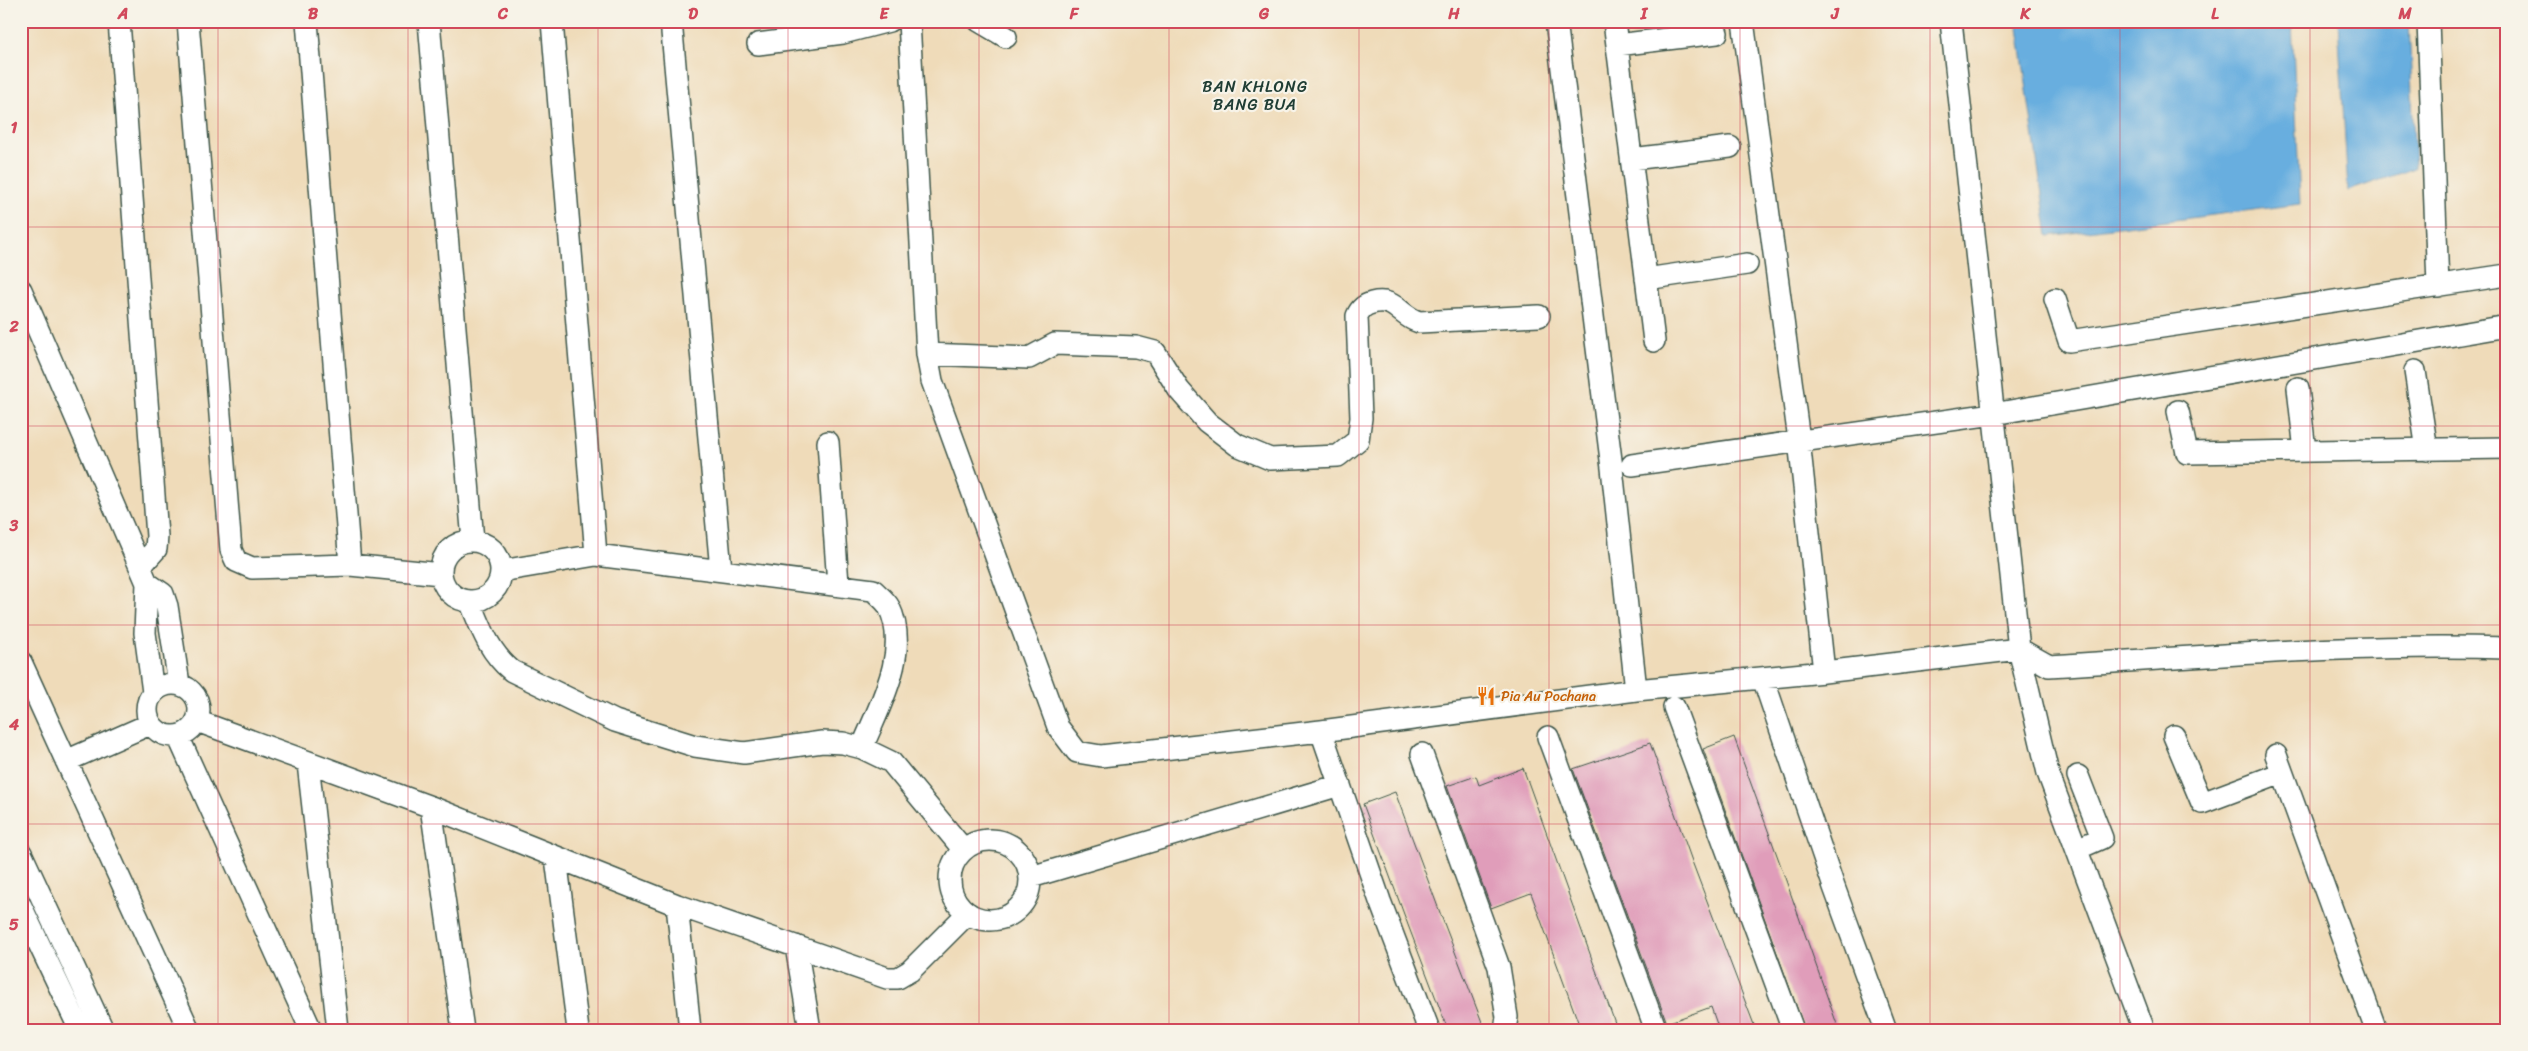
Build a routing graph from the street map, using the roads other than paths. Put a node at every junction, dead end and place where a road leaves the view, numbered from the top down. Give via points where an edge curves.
1 (119, 21) edge
2 (188, 21) edge
3 (308, 21) edge
4 (429, 21) edge
5 (552, 21) edge
6 (671, 21) edge
7 (889, 21) edge
8 (909, 21) edge
9 (979, 21) edge
10 (1556, 21) edge
11 (1614, 21) edge
12 (1743, 21) edge
13 (1951, 21) edge
14 (2428, 21) edge
15 (1717, 33) dead end
16 (1006, 37) dead end
17 (758, 44) dead end
18 (1617, 45) junction
19 (1730, 147) dead end
20 (1632, 159) junction
21 (1747, 264) dead end
22 (2507, 275) edge
23 (1646, 279) junction
24 (2438, 286) junction
25 (21, 290) edge
26 (2055, 299) dead end
27 (1539, 316) dead end
28 (2507, 326) edge
29 (1654, 341) dead end
30 (926, 354) junction
31 (2415, 371) dead end
32 (2298, 388) dead end
33 (2178, 411) dead end
34 (1993, 414) junction
35 (1799, 440) junction
36 (828, 442) dead end
37 (2507, 448) edge
38 (2427, 450) junction
39 (2306, 451) junction
40 (1632, 465) dead end
41 (472, 541) junction
42 (596, 555) junction
43 (350, 565) junction
44 (721, 570) junction
45 (502, 571) junction
46 (441, 574) junction
47 (143, 575) junction
48 (838, 584) junction
49 (470, 601) junction
50 (2507, 648) edge
51 (2019, 649) junction
52 (21, 662) edge
53 (1824, 672) junction
54 (1763, 678) junction
55 (179, 684) junction
56 (1636, 690) junction
57 (153, 692) junction
58 (1674, 707) dead end
59 (197, 721) junction
60 (150, 724) junction
61 (1321, 731) junction
62 (178, 736) junction
63 (2174, 736) dead end
64 (1548, 737) dead end
65 (862, 748) junction
66 (1422, 754) dead end
67 (66, 761) junction
68 (308, 763) junction
69 (2078, 776) dead end
70 (1340, 785) junction
71 (431, 807) junction
72 (2077, 849) junction
73 (963, 850) junction
74 (21, 853) edge
75 (556, 858) junction
76 (1031, 877) junction
77 (677, 905) junction
78 (21, 906) edge
79 (968, 913) junction
80 (796, 946) junction
81 (80, 1030) edge
82 (103, 1030) edge
83 (189, 1030) edge
84 (312, 1030) edge
85 (338, 1030) edge
86 (463, 1030) edge
87 (578, 1030) edge
88 (690, 1030) edge
89 (810, 1030) edge
90 (1429, 1030) edge
91 (1505, 1030) edge
92 (1656, 1030) edge
93 (1793, 1030) edge
94 (1886, 1030) edge
95 (2144, 1030) edge
96 (2376, 1030) edge

1 - 47 street via 157,536 156,550
2 - 43 street via 231,550 236,561 252,568
3 - 43 street
4 - 41 street
5 - 42 street
6 - 44 street
7 - 17 street via 843,34
8 - 30 street
9 - 16 street
10 - 56 street via 1612,468
11 - 18 street
12 - 35 street
13 - 34 street
14 - 24 street
15 - 18 street
18 - 20 street
19 - 20 street
20 - 23 street
21 - 23 street
22 - 24 street
23 - 29 street
24 - 26 street via 2069,341
25 - 47 street
27 - 30 street via 1419,322 1410,320 1385,301 1367,304 1357,316 1361,418 1358,440 1338,456 1270,459 1238,445 1207,422 1179,390 1155,352 1136,347 1055,344 1029,358 1011,359
28 - 34 street
30 - 61 street via 932,381 1058,727 1077,752 1101,756
31 - 38 street
32 - 39 street
33 - 39 street via 2187,453
34 - 35 street
34 - 51 street
35 - 40 street
35 - 53 street
36 - 48 street
37 - 38 street
38 - 39 street
41 - 45 street via 493,550
41 - 46 street via 460,543 450,550 443,561
42 - 44 street
42 - 45 street
43 - 46 street
44 - 48 street
45 - 49 street via 492,593
46 - 49 street via 450,593
47 - 55 street via 163,594 168,606
47 - 57 street via 145,633
48 - 65 street via 873,590 889,606 898,640 890,676
49 - 65 street via 486,642 512,671 615,721 695,746 744,753 822,742
50 - 51 street via 2329,650 2049,666
51 - 53 street
51 - 72 street via 2048,773
52 - 67 street
53 - 54 street
54 - 56 street
54 - 94 street
55 - 57 street via 165,684
55 - 59 street via 195,696 199,708
56 - 61 street
57 - 60 street via 146,708
58 - 93 street
59 - 62 street
59 - 68 street
60 - 62 street via 162,734
60 - 67 street
61 - 70 street
62 - 84 street
63 - 96 street via 2202,803 2279,764
64 - 92 street
65 - 73 street via 891,762
66 - 91 street via 1499,967 1507,1017
67 - 83 street
68 - 71 street
68 - 85 street
69 - 72 street via 2102,838
70 - 76 street
70 - 90 street
71 - 75 street
71 - 86 street
72 - 95 street
73 - 76 street via 980,841 999,840 1011,844 1021,853
73 - 79 street via 955,859 950,883 958,905
74 - 82 street
75 - 77 street
75 - 87 street
76 - 79 street via 1025,902 1016,912 992,920 979,919
77 - 80 street
77 - 88 street
78 - 81 street
79 - 80 street via 910,971 898,978 887,978
80 - 89 street

